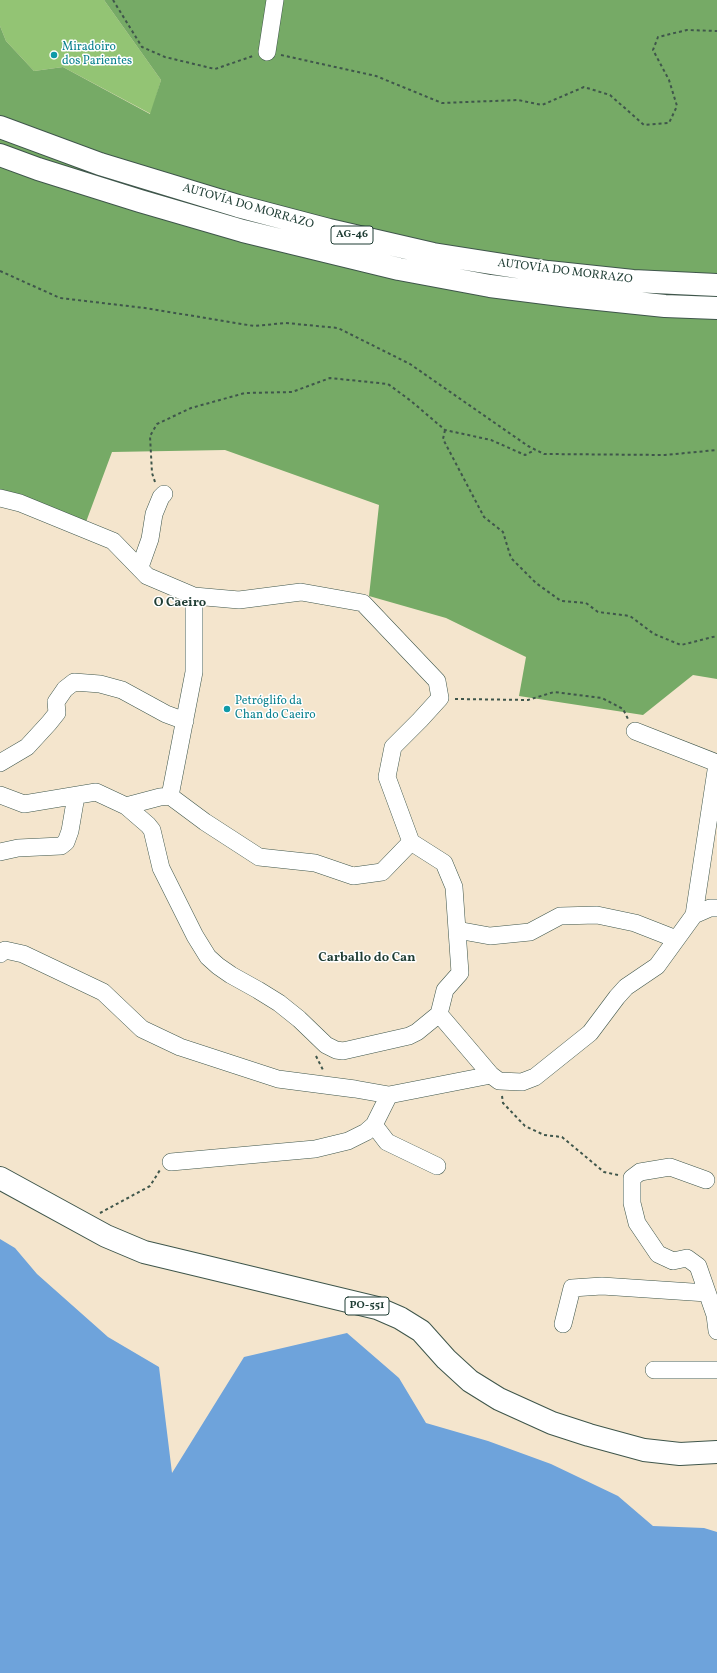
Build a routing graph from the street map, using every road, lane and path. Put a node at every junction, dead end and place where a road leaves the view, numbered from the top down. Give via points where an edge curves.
1 (113, 0) edge
2 (275, 0) edge
3 (717, 31) edge
4 (267, 52) junction
5 (0, 127) edge
6 (0, 155) edge
7 (0, 271) edge
8 (717, 285) edge
9 (717, 308) edge
10 (445, 430) junction
11 (535, 450) junction
12 (717, 450) edge
13 (162, 496) joint
14 (0, 498) edge
15 (140, 567) junction
16 (194, 596) junction
17 (717, 636) edge
18 (440, 698) junction
19 (185, 721) junction
20 (635, 731) joint
21 (0, 763) edge
22 (717, 763) edge
23 (0, 795) edge
24 (76, 796) junction
25 (170, 796) junction
26 (126, 806) junction
27 (411, 842) junction
28 (0, 852) edge
29 (717, 908) edge
30 (694, 914) junction
31 (457, 930) junction
32 (676, 939) junction
33 (0, 954) edge
34 (439, 1014) junction
35 (495, 1078) junction
36 (389, 1095) junction
37 (374, 1126) junction
38 (171, 1162) joint
39 (438, 1166) dead end
40 (0, 1178) edge
41 (632, 1178) junction
42 (706, 1180) dead end
43 (84, 1225) junction
44 (707, 1293) junction
45 (563, 1324) dead end
46 (717, 1331) edge
47 (654, 1370) dead end
48 (717, 1370) edge
49 (717, 1452) edge

1 - 4 path via 142,47 165,57 215,69
2 - 4 street
3 - 4 path via 687,30 658,37 653,50 669,80 677,106 669,123 644,125 610,95 584,87 542,105 518,100 442,103 376,76
5 - 8 main road, AUTOVÍA DO MORRAZO / AG-46 via 100,164 238,206 433,254 548,272 633,281
6 - 9 main road, AUTOVÍA DO MORRAZO / AG-46 via 133,199 235,229 399,269 490,286 569,296 665,306
7 - 11 path via 60,298 145,308 254,326 286,323 338,328 410,364
10 - 11 path via 491,440 525,455
10 - 13 path via 388,384 330,378 292,392 245,393 191,408 157,424 150,436 151,466
10 - 17 path via 443,439 484,517 503,532 511,558 536,583 561,601 586,603 598,612 630,616 654,634 681,645
11 - 12 path via 544,454 666,455
13 - 15 street via 154,514 150,539
14 - 15 street via 20,502 113,541
15 - 16 street via 147,576
16 - 18 street via 239,600 301,592 363,603 437,681
16 - 19 street via 194,672
18 - 20 path via 528,700 554,692 602,698 623,708
18 - 27 street via 393,747 388,777
19 - 21 street via 166,714 122,690 100,684 74,682 65,689 56,702 57,713 49,723 27,746
19 - 25 street
20 - 22 street
22 - 30 street
23 - 24 street via 24,804
24 - 26 street via 96,792
24 - 28 street via 66,842 60,846 18,848
25 - 26 street
25 - 27 street via 259,857 315,863 352,876 382,872
26 - 34 street via 152,830 161,868 208,956 231,975 258,990 299,1019 326,1045 343,1051 409,1036
27 - 31 street via 444,863 454,887
29 - 30 street
30 - 32 street
31 - 32 street via 490,936 530,932 560,916 598,914 635,923
31 - 34 street via 460,973 445,990
32 - 35 street via 657,966 626,987 590,1033 535,1077 522,1082
33 - 36 street via 5,950 23,954 102,992 142,1029 180,1047 278,1079
34 - 35 street
35 - 36 street
35 - 41 path via 503,1103 526,1126 544,1135 562,1137 604,1172
36 - 37 street
37 - 38 street via 348,1141 315,1149
37 - 39 street via 387,1142
38 - 43 path via 160,1170 150,1186 105,1210
40 - 43 main road, PO-551
41 - 42 street via 640,1172 670,1167
41 - 44 street via 632,1203 637,1223 658,1254 673,1260 687,1258 698,1266
43 - 49 main road, PO-551 via 144,1252 377,1308 421,1331 470,1381 499,1399 552,1423 589,1436 644,1450 680,1454
44 - 45 street via 602,1286 572,1288
44 - 46 street via 715,1315
47 - 48 street

